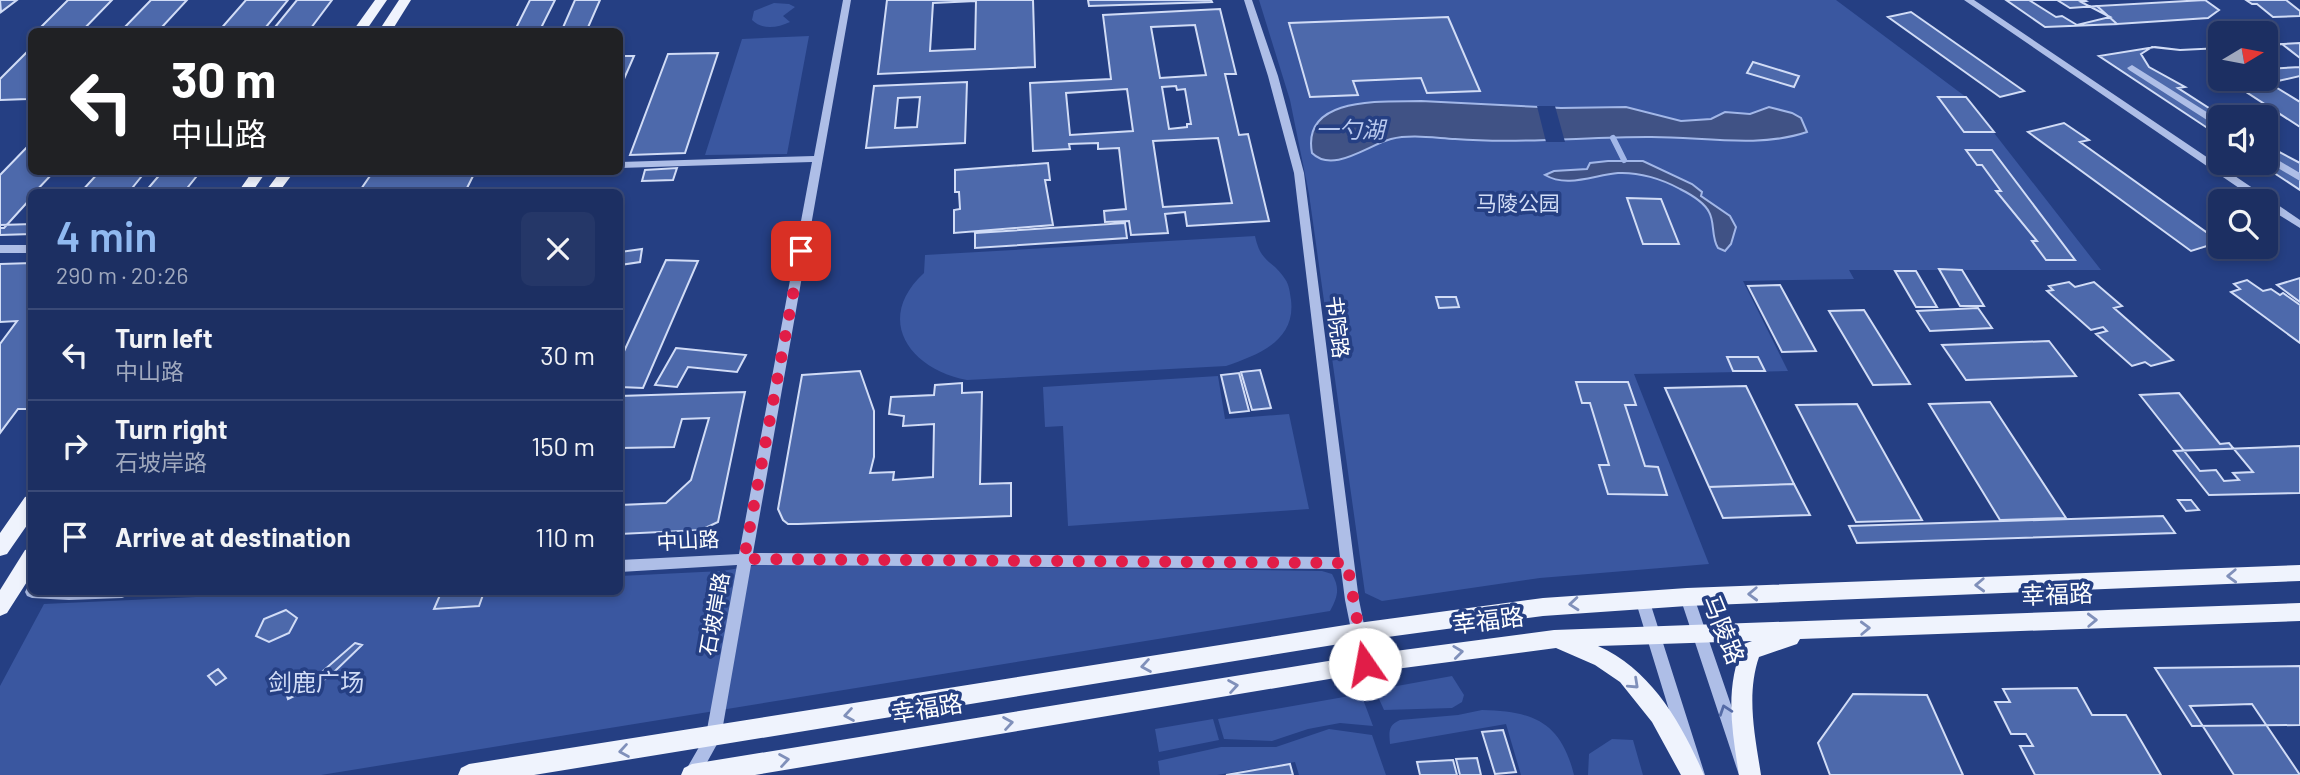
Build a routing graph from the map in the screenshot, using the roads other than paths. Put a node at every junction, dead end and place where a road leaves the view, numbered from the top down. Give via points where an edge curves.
1 (381, 0) edge
2 (405, 0) edge
3 (847, 0) edge
4 (1248, 0) edge
5 (1968, 0) edge
6 (361, 28) edge
7 (387, 28) edge
8 (2132, 68) dead end
9 (2208, 118) edge
10 (818, 159) junction
11 (2278, 164) edge
12 (623, 165) edge
13 (2300, 178) edge
14 (2247, 189) edge
15 (2278, 210) edge
16 (2300, 225) edge
17 (28, 248) edge
18 (0, 249) edge
19 (28, 508) edge
20 (0, 548) edge
21 (744, 559) junction
22 (28, 562) edge
23 (1347, 563) junction
24 (623, 566) edge
25 (2300, 573) edge
26 (28, 593) edge
27 (1686, 597) junction
28 (5, 599) edge
29 (1642, 599) junction
30 (2300, 612) edge
31 (1824, 630) junction
32 (1358, 632) junction
33 (1699, 635) junction
34 (1656, 636) junction
35 (1554, 639) junction
36 (1365, 664) junction
37 (713, 737) junction
38 (469, 775) edge
39 (692, 775) edge
40 (1695, 775) edge
41 (1748, 775) edge

1 - 6 main road
2 - 7 main road
3 - 10 street, 石坡岸路
4 - 23 street, 书院路 via 1299,173
5 - 14 street
8 - 9 street
10 - 12 street
10 - 21 street, 石坡岸路
11 - 13 street
15 - 16 street
17 - 18 street
19 - 20 main road
21 - 23 street, 中山路
21 - 24 street, 中山路
21 - 37 street, 石坡岸路
22 - 28 main road
23 - 32 street, 书院路
25 -> 27 main road, 幸福路
26 - 28 street
27 - 29 main road, 马陵路
27 - 33 street, 马陵路
29 -> 32 main road, 幸福路
29 - 34 street
31 -> 30 main road, 幸福路
31 - 33 main road, 幸福路
31 - 41 main road via 1751,650 1741,685
32 - 36 street, 书院路
32 -> 37 main road, 幸福路
33 - 34 main road, 幸福路
41 -> 33 street, 马陵路
34 - 35 main road, 幸福路
34 - 40 street
36 -> 35 main road, 幸福路
35 -> 40 main road via 1614,665 1644,694
39 -> 36 main road, 幸福路
37 -> 38 main road, 幸福路
37 - 39 street, 石坡岸路

